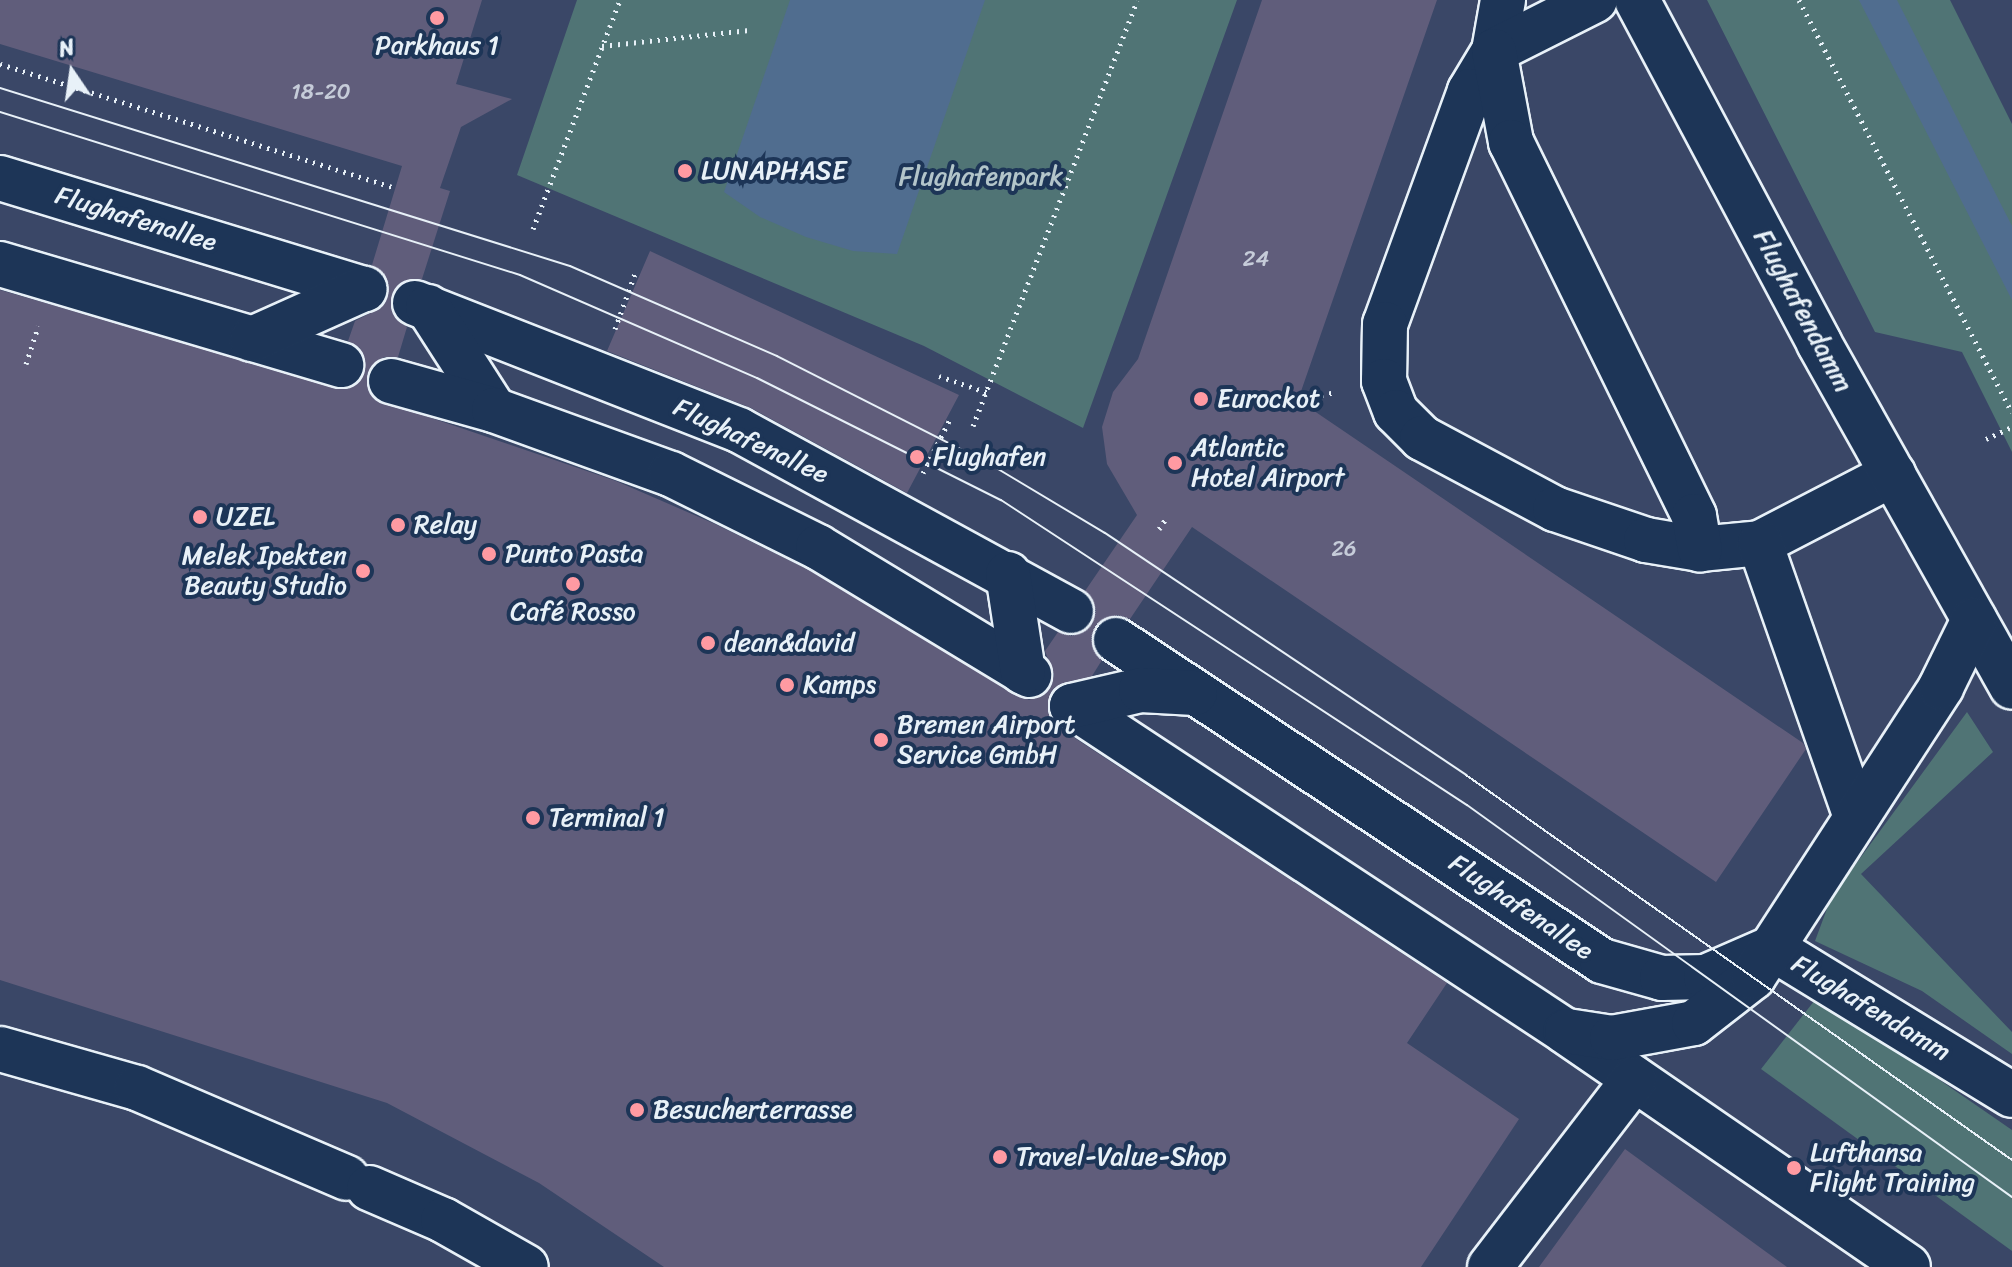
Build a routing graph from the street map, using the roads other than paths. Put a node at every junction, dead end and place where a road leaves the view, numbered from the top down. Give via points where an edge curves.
1 (1503, 0) edge
2 (1595, 0) edge
3 (1637, 0) edge
4 (1494, 51) junction
5 (0, 178) edge
6 (0, 264) edge
7 (252, 339) junction
8 (341, 365) dead end
9 (391, 381) dead end
10 (494, 410) junction
11 (1893, 474) junction
12 (1760, 543) junction
13 (1700, 549) junction
14 (1008, 574) junction
15 (1071, 611) dead end
16 (1974, 620) junction
17 (1116, 640) dead end
18 (2012, 687) edge
19 (1199, 693) junction
20 (1855, 815) junction
21 (1772, 948) junction
22 (1565, 1031) junction
23 (0, 1049) edge
24 (1634, 1079) junction
25 (2012, 1095) edge
26 (526, 1267) edge
27 (1490, 1267) edge
28 (1908, 1267) edge

1 - 4 street
2 - 4 street
3 - 11 street, Flughafendamm
4 - 13 street via 1511,142 1694,516
4 - 13 street via 1470,91 1385,324 1384,381 1396,412 1422,438 1555,509 1646,540
5 - 7 street, Flughafenallee via 364,289
6 - 7 street
7 - 8 street
9 - 10 street
10 - 14 street via 671,474 791,533 1026,674
10 - 14 street, Flughafenallee via 421,305 739,430
11 - 12 street
11 - 16 street, Flughafendamm
12 - 13 street
12 - 20 street
14 - 15 street, Flughafenallee
16 - 18 street, Flughafendamm
16 - 20 street, Flughafendamm via 1941,687
17 - 19 street, Flughafenallee
19 - 21 street, Flughafenallee via 1602,961 1662,978 1706,977
19 - 22 street via 1141,690 1072,706
20 - 21 street, Flughafendamm
21 - 22 street via 1732,998 1694,1023 1612,1038
21 - 25 street, Flughafendamm
22 - 24 street
23 - 26 street via 137,1088 443,1220
24 - 27 street
24 - 28 street

